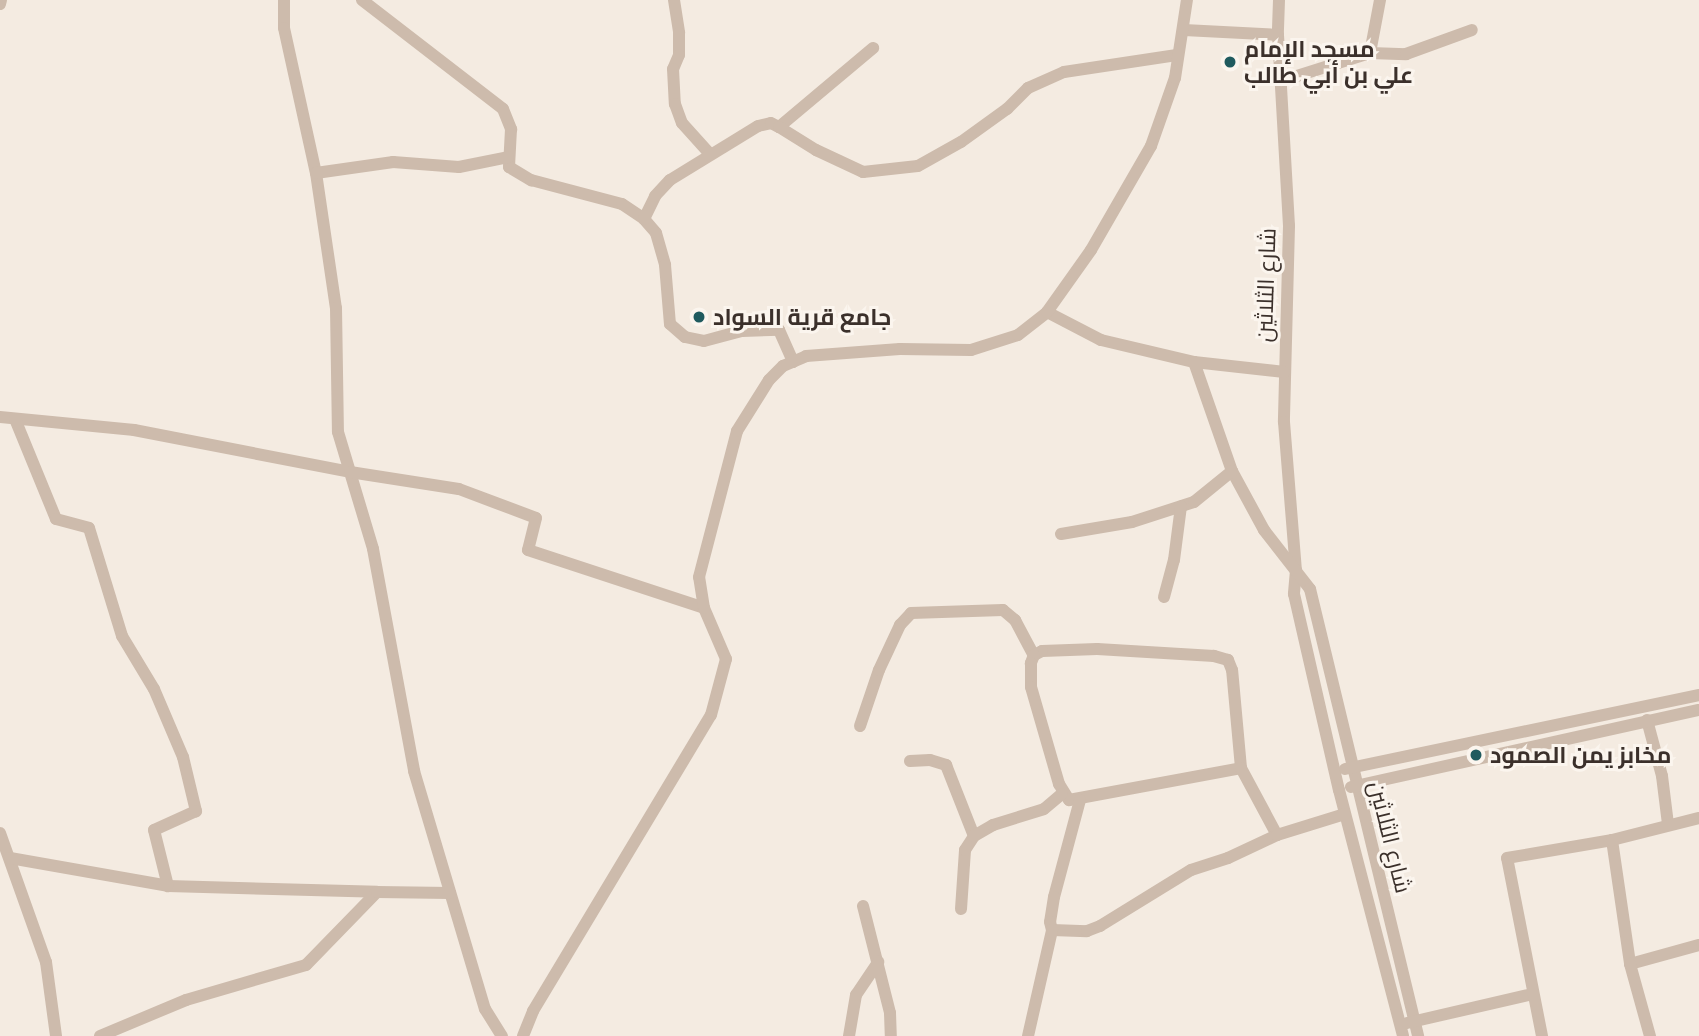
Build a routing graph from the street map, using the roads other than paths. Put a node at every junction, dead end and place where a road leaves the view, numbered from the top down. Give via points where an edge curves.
1 (284, 0) edge
2 (362, 0) edge
3 (674, 0) edge
4 (1187, 0) edge
5 (1279, 0) edge
6 (1380, 0) edge
7 (1184, 30) junction
8 (1472, 30) dead end
9 (1278, 35) junction
10 (873, 48) dead end
11 (1370, 53) junction
12 (1177, 55) junction
13 (1281, 81) junction
14 (779, 127) junction
15 (710, 154) junction
16 (508, 156) junction
17 (316, 173) junction
18 (644, 219) junction
19 (1047, 313) junction
20 (793, 362) junction
21 (1194, 362) junction
22 (1284, 372) junction
23 (0, 417) edge
24 (15, 419) junction
25 (1232, 471) junction
26 (350, 472) junction
27 (1181, 506) junction
28 (1061, 534) dead end
29 (1296, 570) junction
30 (1164, 597) dead end
31 (704, 608) junction
32 (1034, 655) junction
33 (1699, 695) edge
34 (1699, 710) edge
35 (1647, 720) junction
36 (860, 726) dead end
37 (910, 761) dead end
38 (1241, 768) junction
39 (1352, 768) junction
40 (1335, 772) junction
41 (1356, 785) junction
42 (1339, 790) junction
43 (1062, 794) junction
44 (1080, 800) junction
45 (1345, 814) junction
46 (1699, 817) edge
47 (1668, 824) junction
48 (0, 833) edge
49 (1277, 835) junction
50 (974, 836) junction
51 (1612, 840) junction
52 (9, 858) junction
53 (168, 886) junction
54 (377, 892) junction
55 (450, 893) junction
56 (863, 906) dead end
57 (961, 909) dead end
58 (1052, 930) junction
59 (1699, 945) edge
60 (878, 962) junction
61 (1630, 964) junction
62 (1532, 994) junction
63 (1414, 1022) junction
64 (1401, 1030) edge
65 (56, 1036) edge
66 (100, 1036) edge
67 (502, 1036) edge
68 (523, 1036) edge
69 (849, 1036) edge
70 (891, 1036) edge
71 (1028, 1036) edge
72 (1418, 1036) edge
73 (1542, 1036) edge
74 (1650, 1036) edge

1 - 17 street via 284,28
2 - 16 street via 503,109 511,130
3 - 15 street via 679,44 673,69 674,104 682,123
4 - 7 street
5 - 9 street, شارع الثلاثين
6 - 11 street
7 - 9 street
7 - 12 street
8 - 11 street via 1406,54
9 - 13 street, شارع الثلاثين
10 - 14 street
11 - 13 street
12 - 14 street via 1064,72 1028,88 961,142 918,166 863,172
12 - 19 street via 1175,78 1151,146 1091,250
13 - 22 street, شارع الثلاثين via 1289,226
14 - 15 street via 771,123 758,126
15 - 18 street via 670,180 655,196
16 - 17 street via 459,167 393,162
16 - 18 street via 509,167 531,180 622,204
17 - 26 street via 336,308 338,432
18 - 20 street via 656,233 665,265 670,324 685,337 704,341 742,331 779,330
19 - 20 street via 1018,335 971,349 900,349 806,356
19 - 21 street via 1101,340
20 - 31 street via 769,380 737,431 699,577
21 - 22 street
21 - 25 street
22 - 29 street, شارع الثلاثين via 1286,471
23 - 24 street
24 - 26 street via 134,430
24 - 53 street via 56,519 89,528 122,636 154,689 183,757 196,811 154,830
25 - 27 street via 1194,502
25 - 29 street via 1264,530
26 - 31 street via 459,489 536,518 528,550
26 - 55 street via 373,550 414,771
27 - 28 street via 1132,522
27 - 30 street
29 - 39 street, شارع الثلاثين via 1310,589
29 - 40 street, شارع الثلاثين via 1294,594
31 - 68 street via 726,659 711,715 533,1011
32 - 36 street via 1015,620 1003,610 911,613 884,658
32 - 38 street via 1097,649 1228,660
32 - 43 street via 1031,687
33 - 39 street
34 - 35 street
35 - 41 street
35 - 47 street via 1662,776
37 - 50 street via 946,765
38 - 44 street
38 - 49 street
39 - 40 street
39 - 41 street, شارع الثلاثين
40 - 42 street, شارع الثلاثين
41 - 42 street
41 - 63 street, شارع الثلاثين
42 - 45 street, شارع الثلاثين
43 - 44 street
43 - 50 street via 1044,808
44 - 58 street via 1054,897
45 - 49 street
45 - 64 street, شارع الثلاثين
46 - 47 street
47 - 51 street
48 - 52 street
49 - 58 street via 1192,870 1100,926 1087,931
50 - 57 street via 965,850
51 - 61 street
51 - 62 street via 1507,858
52 - 53 street
52 - 65 street via 46,962
53 - 54 street
54 - 55 street
54 - 66 street via 306,965 186,1000
55 - 67 street via 485,1009
56 - 60 street
58 - 71 street
59 - 61 street
60 - 69 street via 856,995
60 - 70 street
61 - 74 street
62 - 63 street
62 - 73 street
63 - 64 street
63 - 72 street, شارع الثلاثين

